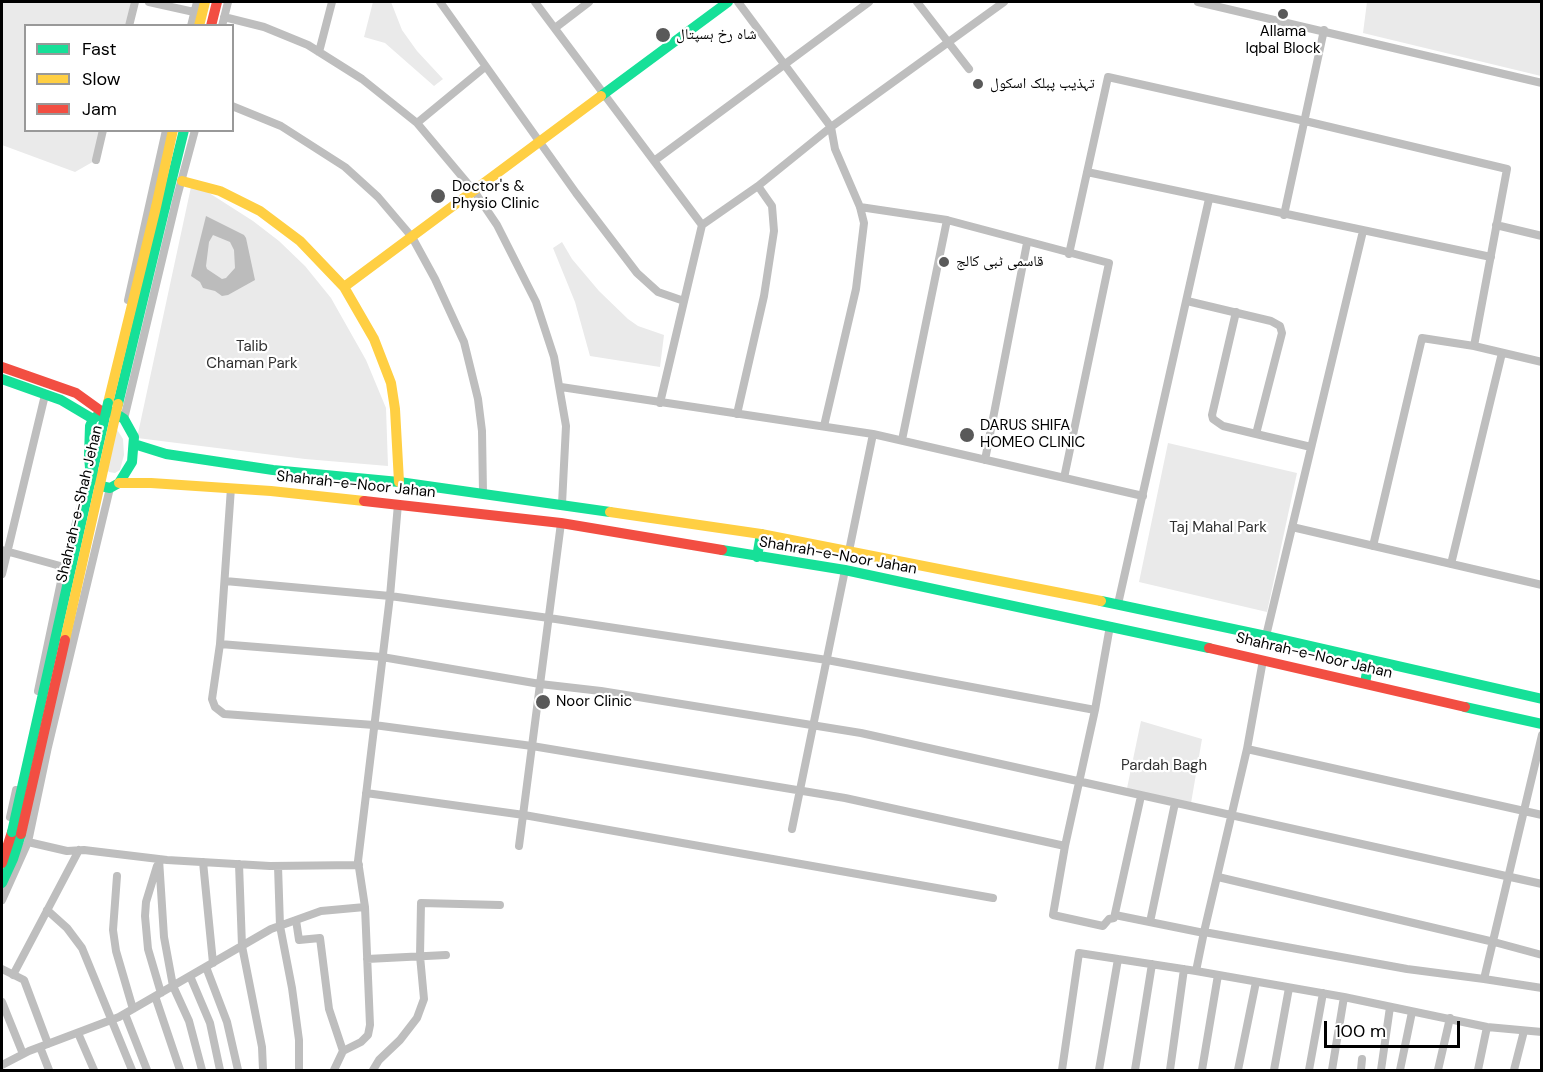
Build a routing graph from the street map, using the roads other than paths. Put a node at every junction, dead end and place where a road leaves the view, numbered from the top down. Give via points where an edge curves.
1 (135, 2) edge
2 (149, 2) edge
3 (197, 2) edge
4 (205, 2) edge
5 (217, 2) edge
6 (228, 2) edge
7 (332, 2) edge
8 (440, 2) edge
9 (535, 2) edge
10 (589, 2) edge
11 (728, 2) edge
12 (738, 2) edge
13 (869, 2) edge
14 (917, 2) edge
15 (1004, 2) edge
16 (1198, 2) edge
17 (194, 12) junction
18 (223, 21) edge
19 (130, 24) edge
20 (191, 24) edge
21 (200, 24) edge
22 (212, 24) edge
23 (555, 28) junction
24 (1324, 30) junction
25 (949, 42) junction
26 (319, 52) junction
27 (784, 65) junction
28 (485, 67) junction
29 (969, 69) dead end
30 (1542, 83) edge
31 (604, 93) junction
32 (234, 107) edge
33 (1305, 121) junction
34 (417, 123) junction
35 (831, 127) junction
36 (103, 132) edge
37 (166, 132) edge
38 (173, 132) edge
39 (184, 132) edge
40 (194, 132) edge
41 (539, 141) junction
42 (96, 160) dead end
43 (654, 160) junction
44 (1087, 172) junction
45 (182, 181) junction
46 (758, 186) junction
47 (152, 190) junction
48 (474, 190) junction
49 (177, 197) junction
50 (1209, 199) junction
51 (860, 207) junction
52 (1284, 215) junction
53 (947, 220) junction
54 (702, 225) junction
55 (1496, 225) junction
56 (1363, 231) junction
57 (1542, 236) edge
58 (412, 237) junction
59 (1027, 243) junction
60 (1069, 254) junction
61 (1491, 257) junction
62 (344, 287) junction
63 (1186, 300) junction
64 (684, 301) junction
65 (1236, 312) junction
66 (1474, 346) junction
67 (1502, 353) junction
68 (1542, 362) edge
69 (2, 367) edge
70 (2, 380) edge
71 (561, 387) junction
72 (45, 395) junction
73 (660, 403) junction
74 (99, 413) junction
75 (737, 414) junction
76 (124, 419) junction
77 (824, 426) junction
78 (873, 434) junction
79 (1256, 434) junction
80 (902, 440) junction
81 (134, 444) junction
82 (1311, 447) junction
83 (985, 460) junction
84 (90, 468) junction
85 (273, 470) junction
86 (1064, 478) junction
87 (399, 482) junction
88 (115, 486) junction
89 (231, 488) junction
90 (271, 491) junction
91 (483, 493) junction
92 (1143, 496) junction
93 (398, 504) junction
94 (562, 504) junction
95 (618, 512) junction
96 (561, 523) junction
97 (1292, 527) junction
98 (615, 531) junction
99 (761, 534) junction
100 (1373, 546) junction
101 (4, 550) edge
102 (849, 551) junction
103 (757, 557) junction
104 (1451, 564) junction
105 (64, 567) junction
106 (845, 570) junction
107 (2, 574) edge
108 (1542, 574) edge
109 (225, 581) junction
110 (1014, 583) junction
111 (1540, 585) edge
112 (390, 596) junction
113 (1010, 604) junction
114 (1118, 604) junction
115 (549, 618) junction
116 (1110, 626) junction
117 (1266, 636) junction
118 (220, 644) junction
119 (382, 657) junction
120 (827, 660) junction
121 (1263, 660) junction
122 (1370, 661) junction
123 (1365, 683) junction
124 (540, 684) junction
125 (1542, 699) edge
126 (1095, 710) junction
127 (813, 724) junction
128 (1542, 724) edge
129 (374, 725) junction
130 (1542, 735) edge
131 (532, 746) junction
132 (1247, 748) junction
133 (1080, 783) junction
134 (800, 791) junction
135 (366, 794) junction
136 (1141, 796) junction
137 (1175, 803) junction
138 (1524, 811) junction
139 (524, 815) junction
140 (1542, 815) edge
141 (1232, 816) junction
142 (792, 829) dead end
143 (28, 842) junction
144 (519, 846) dead end
145 (1065, 846) junction
146 (2, 850) edge
147 (78, 850) junction
148 (159, 859) junction
149 (203, 862) junction
150 (2, 863) edge
151 (239, 864) junction
152 (358, 865) junction
153 (278, 866) junction
154 (117, 876) dead end
155 (1507, 876) junction
156 (1218, 877) junction
157 (2, 883) edge
158 (1542, 884) edge
159 (993, 898) dead end
160 (2, 900) edge
161 (500, 905) dead end
162 (365, 907) junction
163 (47, 910) junction
164 (1115, 915) junction
165 (296, 920) junction
166 (1150, 922) junction
167 (280, 926) junction
168 (1204, 933) junction
169 (1494, 942) junction
170 (242, 946) junction
171 (446, 954) dead end
172 (1542, 955) edge
173 (420, 956) junction
174 (367, 958) junction
175 (1118, 959) junction
176 (1152, 964) junction
177 (209, 965) junction
178 (2, 969) edge
179 (1184, 969) junction
180 (1196, 971) junction
181 (13, 975) junction
182 (1218, 975) junction
183 (190, 976) junction
184 (1484, 979) junction
185 (1256, 982) junction
186 (173, 986) junction
187 (1289, 988) junction
188 (1542, 988) edge
189 (1323, 993) junction
190 (158, 995) junction
191 (1344, 997) junction
192 (2, 1002) edge
193 (1390, 1007) junction
194 (133, 1009) junction
195 (1412, 1012) junction
196 (125, 1014) junction
197 (1450, 1018) junction
198 (112, 1020) junction
199 (1486, 1027) junction
200 (1524, 1031) junction
201 (1542, 1032) edge
202 (78, 1033) junction
203 (48, 1044) junction
204 (40, 1047) junction
205 (343, 1052) junction
206 (23, 1054) junction
207 (1362, 1059) dead end
208 (4, 1066) edge
209 (1205, 1070) edge
210 (50, 1071) edge
211 (93, 1071) edge
212 (132, 1071) edge
213 (147, 1071) edge
214 (180, 1071) edge
215 (202, 1071) edge
216 (220, 1071) edge
217 (238, 1071) edge
218 (263, 1071) edge
219 (299, 1071) edge
220 (334, 1071) edge
221 (373, 1071) edge
222 (1062, 1071) edge
223 (1099, 1071) edge
224 (1135, 1071) edge
225 (1170, 1071) edge
226 (1238, 1071) edge
227 (1274, 1071) edge
228 (1309, 1071) edge
229 (1332, 1071) edge
230 (1361, 1071) edge
231 (1381, 1071) edge
232 (1400, 1071) edge
233 (1438, 1071) edge
234 (1478, 1071) edge
235 (1514, 1071) edge

1 - 19 street
2 - 17 street
3 - 17 street
4 - 21 main road
5 - 22 main road
6 - 18 street
7 - 26 street
8 - 28 street
9 - 23 street
10 - 23 street
11 - 31 main road
12 - 27 street
13 - 27 street
14 - 25 street
15 - 25 street
16 - 24 street
17 - 20 street
18 - 26 street via 264,27
23 - 31 street
24 - 30 street
24 - 33 street
25 - 29 street
25 - 35 street
26 - 34 street via 362,79
27 - 35 street
27 - 43 street
28 - 34 street
28 - 41 street
31 - 41 main road
31 - 43 street
32 - 58 street via 281,126 345,168 378,197
33 - 44 street via 1108,77
33 - 52 street
33 - 55 street via 1507,169
34 - 48 street
35 - 46 street
35 - 51 street
36 - 42 street
37 - 47 street
38 - 150 main road, Shahrah-e-Shah Jehan, bridge via 19,805
39 - 157 main road, Shahrah-e-Shah Jehan, bridge via 28,807
40 - 45 street
41 - 48 main road
41 - 64 street via 637,273 658,292
43 - 54 street
44 - 50 street
44 - 60 street
45 - 49 street
45 - 62 main road via 220,191 267,216 300,241
46 - 54 street
46 - 75 street via 772,206 774,231 764,296
47 - 49 street
47 - 74 street
48 - 58 main road
48 - 71 street via 497,225 536,302
49 - 76 street
50 - 52 street
50 - 63 street
51 - 53 street
51 - 77 street via 864,223 856,289
52 - 56 street
53 - 59 street
53 - 80 street
54 - 64 street
55 - 57 street
55 - 61 street
56 - 61 street
56 - 82 street
58 - 62 main road
58 - 91 street via 464,342 478,399
59 - 60 street
59 - 83 street
60 - 86 street via 1109,263
61 - 66 street
62 - 87 main road via 374,339 391,383
63 - 65 street
63 - 92 street
64 - 73 street
65 - 79 street via 1212,415 1223,426
65 - 79 street via 1271,321 1282,329
66 - 67 street
66 - 100 street via 1422,338
67 - 68 street
67 - 104 street
69 - 74 main road via 76,393
70 - 72 main road
71 - 73 street
71 - 94 street via 567,426
72 - 74 main road
72 - 101 street
73 - 75 street
74 - 76 main road
74 - 84 main road via 89,433
75 - 77 street
76 - 81 main road
77 - 78 street
78 - 80 street
78 - 102 street
79 - 82 street
80 - 83 street
81 - 85 main road, Shahrah-e-Noor Jahan via 166,454
81 - 88 main road via 132,462
82 - 97 street
83 - 86 street
84 - 88 main road via 101,486
84 - 105 street
85 - 87 main road, Shahrah-e-Noor Jahan
85 - 90 main road
86 - 92 street
87 - 91 main road, Shahrah-e-Noor Jahan
88 - 89 main road, Shahrah-e-Noor Jahan via 151,483
88 - 143 street via 50,736
89 - 90 main road, Shahrah-e-Noor Jahan
89 - 109 street
90 - 93 main road, Shahrah-e-Noor Jahan
91 - 94 main road, Shahrah-e-Noor Jahan
92 - 114 street
93 - 96 main road, Shahrah-e-Noor Jahan
93 - 112 street
94 - 95 main road, Shahrah-e-Noor Jahan
95 - 98 main road
95 - 99 main road, Shahrah-e-Noor Jahan
96 - 98 main road, Shahrah-e-Noor Jahan
96 - 115 street
97 - 100 street
97 - 117 street
98 - 103 main road, Shahrah-e-Noor Jahan
99 - 102 main road, Shahrah-e-Noor Jahan
99 - 103 main road
100 - 104 street
101 - 105 street
101 - 107 street
102 - 110 main road, Shahrah-e-Noor Jahan
103 - 106 main road, Shahrah-e-Noor Jahan
104 - 111 street
105 - 146 street
106 - 113 main road, Shahrah-e-Noor Jahan
106 - 120 street
108 - 111 street
109 - 112 street
109 - 118 street
110 - 113 main road
110 - 114 main road, Shahrah-e-Noor Jahan
112 - 115 street
112 - 119 street
113 - 116 main road, Shahrah-e-Noor Jahan
114 - 117 main road, Shahrah-e-Noor Jahan
115 - 120 street
115 - 124 street
116 - 121 main road, Shahrah-e-Noor Jahan
116 - 126 street
117 - 122 main road, Shahrah-e-Noor Jahan
118 - 119 street
118 - 129 street via 212,699 224,714
119 - 124 street
119 - 129 street
120 - 126 street
120 - 127 street
121 - 123 main road, Shahrah-e-Noor Jahan
121 - 132 street
122 - 123 main road
122 - 125 main road, Shahrah-e-Noor Jahan
123 - 128 main road, Shahrah-e-Noor Jahan
124 - 127 street
124 - 131 street
126 - 133 street
127 - 133 street
127 - 134 street
129 - 131 street
129 - 135 street
130 - 138 street
131 - 134 street
131 - 139 street
132 - 138 street
132 - 141 street
133 - 136 street
133 - 145 street
134 - 142 street
134 - 145 street
135 - 139 street
135 - 152 street
136 - 137 street
136 - 164 street
137 - 141 street
137 - 166 street
138 - 140 street
138 - 155 street
139 - 144 street
139 - 159 street
141 - 155 street
141 - 156 street
143 - 147 street
143 - 160 street
145 - 164 street via 1053,915 1103,926
147 - 148 street
147 - 163 street
148 - 149 street
148 - 186 street via 164,937
148 - 190 street via 145,916
149 - 151 street
149 - 177 street
151 - 153 street
151 - 170 street
152 - 153 street
152 - 162 street
153 - 167 street
154 - 194 street via 113,930
155 - 158 street
155 - 169 street
156 - 168 street
156 - 169 street
161 - 173 street via 421,903
162 - 165 street via 321,911
162 - 174 street
163 - 181 street
163 - 198 street via 82,948
164 - 166 street
165 - 167 street
165 - 205 street via 299,940 320,938 328,1009
166 - 168 street
167 - 170 street
167 - 219 street via 299,1040
168 - 180 street
168 - 184 street
169 - 172 street
169 - 184 street
170 - 177 street
170 - 218 street
171 - 173 street
173 - 174 street
173 - 221 street via 424,999 417,1017
174 - 205 street via 368,1035
175 - 176 street
175 - 222 street via 1079,953
175 - 223 street
176 - 179 street
176 - 224 street
177 - 183 street
177 - 217 street
178 - 181 street
179 - 180 street
179 - 225 street
180 - 182 street
181 - 203 street via 24,980
182 - 185 street
182 - 209 street
183 - 186 street
183 - 216 street via 210,1023
184 - 188 street
185 - 187 street
185 - 226 street
186 - 190 street
186 - 215 street via 189,1021
187 - 189 street
187 - 227 street
189 - 191 street
189 - 228 street
190 - 194 street
190 - 214 street
191 - 193 street
191 - 229 street
192 - 206 street
193 - 195 street
193 - 231 street
194 - 196 street
195 - 197 street
195 - 232 street
196 - 198 street
196 - 213 street
197 - 199 street
197 - 233 street
198 - 202 street
198 - 212 street
199 - 200 street
199 - 234 street
200 - 201 street
200 - 235 street
202 - 203 street
202 - 211 street
203 - 204 street
204 - 206 street
204 - 210 street
205 - 220 street
206 - 208 street
207 - 230 street

